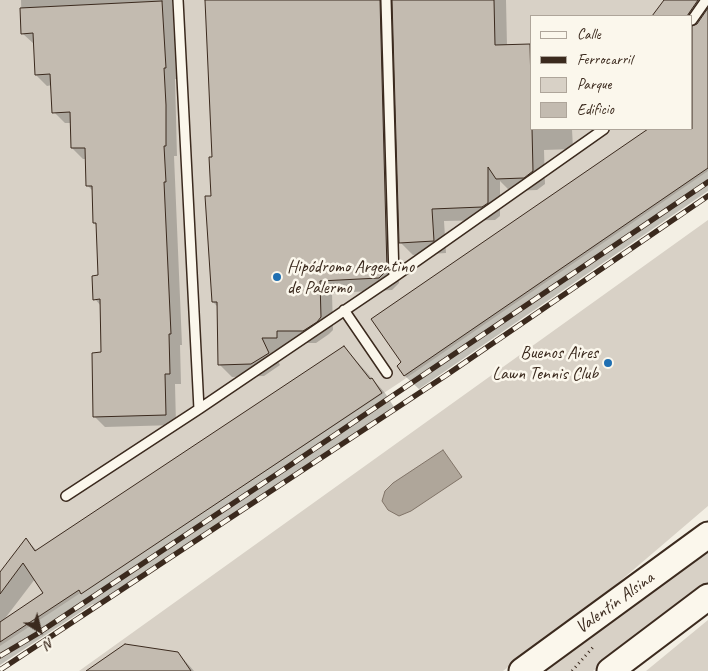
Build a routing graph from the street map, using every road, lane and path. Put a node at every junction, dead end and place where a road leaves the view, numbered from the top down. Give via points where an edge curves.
1 (178, 0) edge
2 (386, 0) edge
3 (706, 0) edge
4 (693, 19) edge
5 (603, 130) edge
6 (394, 277) junction
7 (344, 310) junction
8 (387, 373) dead end
9 (199, 409) junction
10 (66, 496) dead end
11 (708, 535) edge
12 (708, 597) edge
13 (522, 671) edge
14 (610, 671) edge

1 - 9 lane
2 - 6 lane
3 - 4 lane
5 - 6 lane
6 - 7 lane
7 - 8 lane
7 - 9 lane
9 - 10 lane
11 - 13 main road, Valentín Alsina
12 - 14 main road

